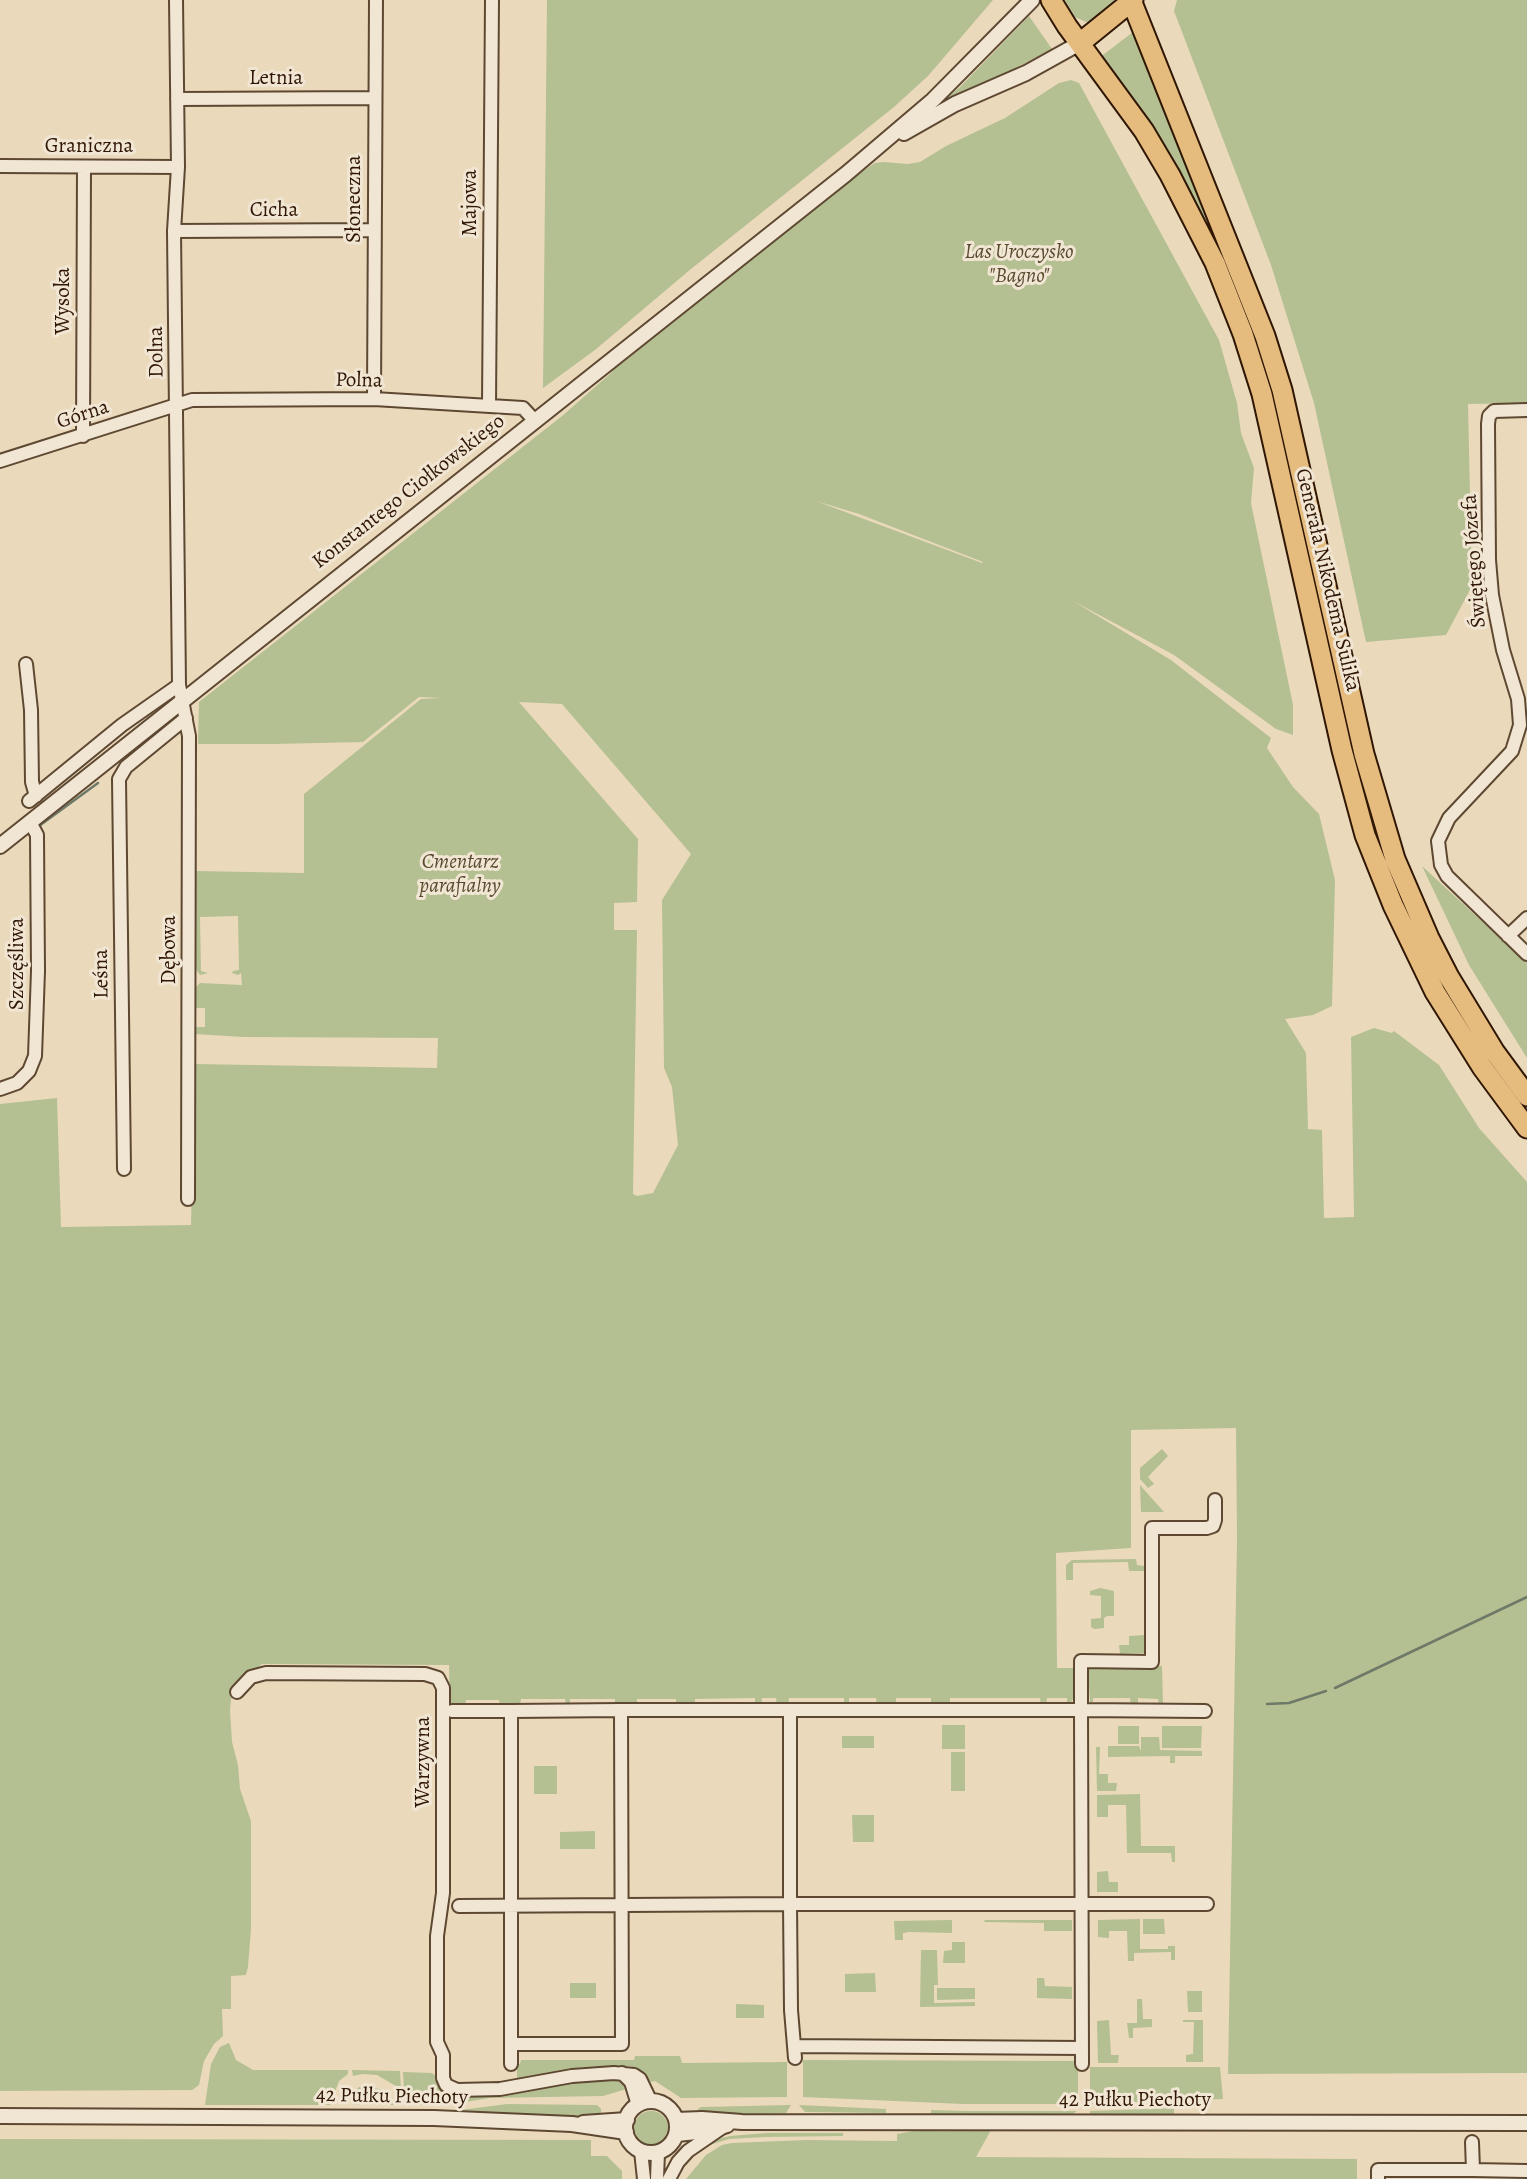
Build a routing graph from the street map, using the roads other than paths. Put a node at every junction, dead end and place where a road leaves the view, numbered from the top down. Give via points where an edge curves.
1 (176, 0) edge
2 (376, 0) edge
3 (492, 0) edge
4 (1032, 0) edge
5 (1051, 0) edge
6 (1132, 1) edge
7 (1080, 43) junction
8 (375, 98) junction
9 (177, 99) junction
10 (0, 166) edge
11 (84, 167) junction
12 (178, 167) junction
13 (845, 174) junction
14 (374, 230) junction
15 (174, 231) junction
16 (374, 399) junction
17 (176, 405) junction
18 (489, 406) junction
19 (1527, 410) edge
20 (535, 421) junction
21 (83, 436) junction
22 (0, 461) edge
23 (26, 664) dead end
24 (179, 685) junction
25 (181, 703) junction
26 (186, 718) junction
27 (30, 822) junction
28 (1366, 835) junction
29 (0, 846) edge
30 (1391, 848) junction
31 (1527, 918) edge
32 (1507, 936) junction
33 (1527, 954) edge
34 (0, 1089) edge
35 (1527, 1096) edge
36 (1527, 1128) edge
37 (124, 1169) dead end
38 (188, 1199) dead end
39 (1215, 1500) dead end
40 (237, 1692) dead end
41 (621, 1710) junction
42 (790, 1710) junction
43 (1081, 1710) junction
44 (1205, 1710) dead end
45 (452, 1711) dead end
46 (511, 1711) junction
47 (1082, 1903) junction
48 (790, 1904) junction
49 (1207, 1904) dead end
50 (622, 1905) junction
51 (459, 1906) dead end
52 (512, 1906) junction
53 (512, 2043) junction
54 (1082, 2048) junction
55 (511, 2064) dead end
56 (1082, 2064) dead end
57 (645, 2103) junction
58 (0, 2116) edge
59 (742, 2122) junction
60 (1527, 2123) edge
61 (626, 2126) junction
62 (724, 2126) junction
63 (677, 2127) junction
64 (1472, 2142) dead end
65 (641, 2151) junction
66 (659, 2152) junction
67 (1527, 2171) edge
68 (1479, 2174) edge
69 (644, 2179) edge
70 (657, 2179) edge
71 (669, 2179) edge
72 (1378, 2179) edge

1 - 9 street, Dolna
2 - 8 street, Słoneczna
3 - 18 street, Majowa
4 - 13 street, Konstantego Ciołkowskiego via 933,100
5 - 7 highway, Generała Nikodema Sulika
6 - 7 highway
6 - 30 highway, Generała Nikodema Sulika via 1265,336 1282,390 1364,754
7 - 13 street, Konstantego Ciołkowskiego via 935,115
7 - 28 highway, Generała Nikodema Sulika via 1170,175 1215,263 1243,334 1266,408 1339,736
8 - 9 street, Letnia
8 - 14 street, Słoneczna
9 - 12 street, Dolna
10 - 11 street, Graniczna
11 - 12 street, Graniczna
11 - 21 street, Wysoka
12 - 15 street, Dolna
13 - 20 street, Konstantego Ciołkowskiego
14 - 15 street, Cicha
14 - 16 street, Słoneczna
15 - 17 street, Dolna
16 - 17 street, Polna via 192,400
16 - 18 street, Polna
17 - 21 street, Górna
17 - 24 street, Dolna
18 - 20 street, Polna via 523,408
19 - 32 street, Świętego Józefa via 1494,411 1488,424 1492,595 1518,699 1520,725 1512,751 1449,818 1437,841 1447,876
20 - 25 street, Konstantego Ciołkowskiego
21 - 22 street, Górna
23 - 24 street via 32,798
24 - 25 street, Dolna
25 - 26 street, Dębowa
25 - 27 street, Konstantego Ciołkowskiego
26 - 37 street, Leśna via 126,767 119,779
26 - 38 street, Dębowa
27 - 29 street, Konstantego Ciołkowskiego
27 - 34 street, Szczęśliwa via 37,835 35,1056 17,1083
28 - 30 highway via 1365,830 1375,828
28 - 36 highway, Generała Nikodema Sulika via 1435,992
30 - 35 highway, Generała Nikodema Sulika via 1449,977
31 - 32 street
32 - 33 street
39 - 43 street via 1213,1526 1152,1528 1152,1662 1081,1661
40 - 57 street, Warzywna via 251,1677 267,1674 433,1675 442,1683 443,1904 437,1937 437,2042 446,2085 457,2090 500,2090 589,2074 622,2073 640,2079
41 - 42 street
41 - 46 street
41 - 50 street
42 - 43 street
42 - 48 street
43 - 44 street
43 - 47 street
45 - 46 street
46 - 52 street
47 - 48 street
47 - 49 street
47 - 54 street
48 - 50 street
48 - 54 street via 795,2052
50 - 52 street
50 - 53 street via 622,2044
51 - 52 street
52 - 53 street
53 - 55 street
54 - 56 street
57 - 61 street via 631,2111
57 - 63 street via 666,2107
58 - 61 street, 42 Pułku Piechoty via 434,2118
59 - 60 street, 42 Pułku Piechoty
59 - 62 street, 42 Pułku Piechoty
59 - 63 street, 42 Pułku Piechoty via 702,2119
61 - 65 street via 631,2143
62 - 63 street, 42 Pułku Piechoty
62 - 71 street via 688,2151
63 - 66 street via 672,2142
64 - 68 street
65 - 66 street
65 - 69 street
66 - 70 street
67 - 68 street
68 - 72 street via 1378,2170

